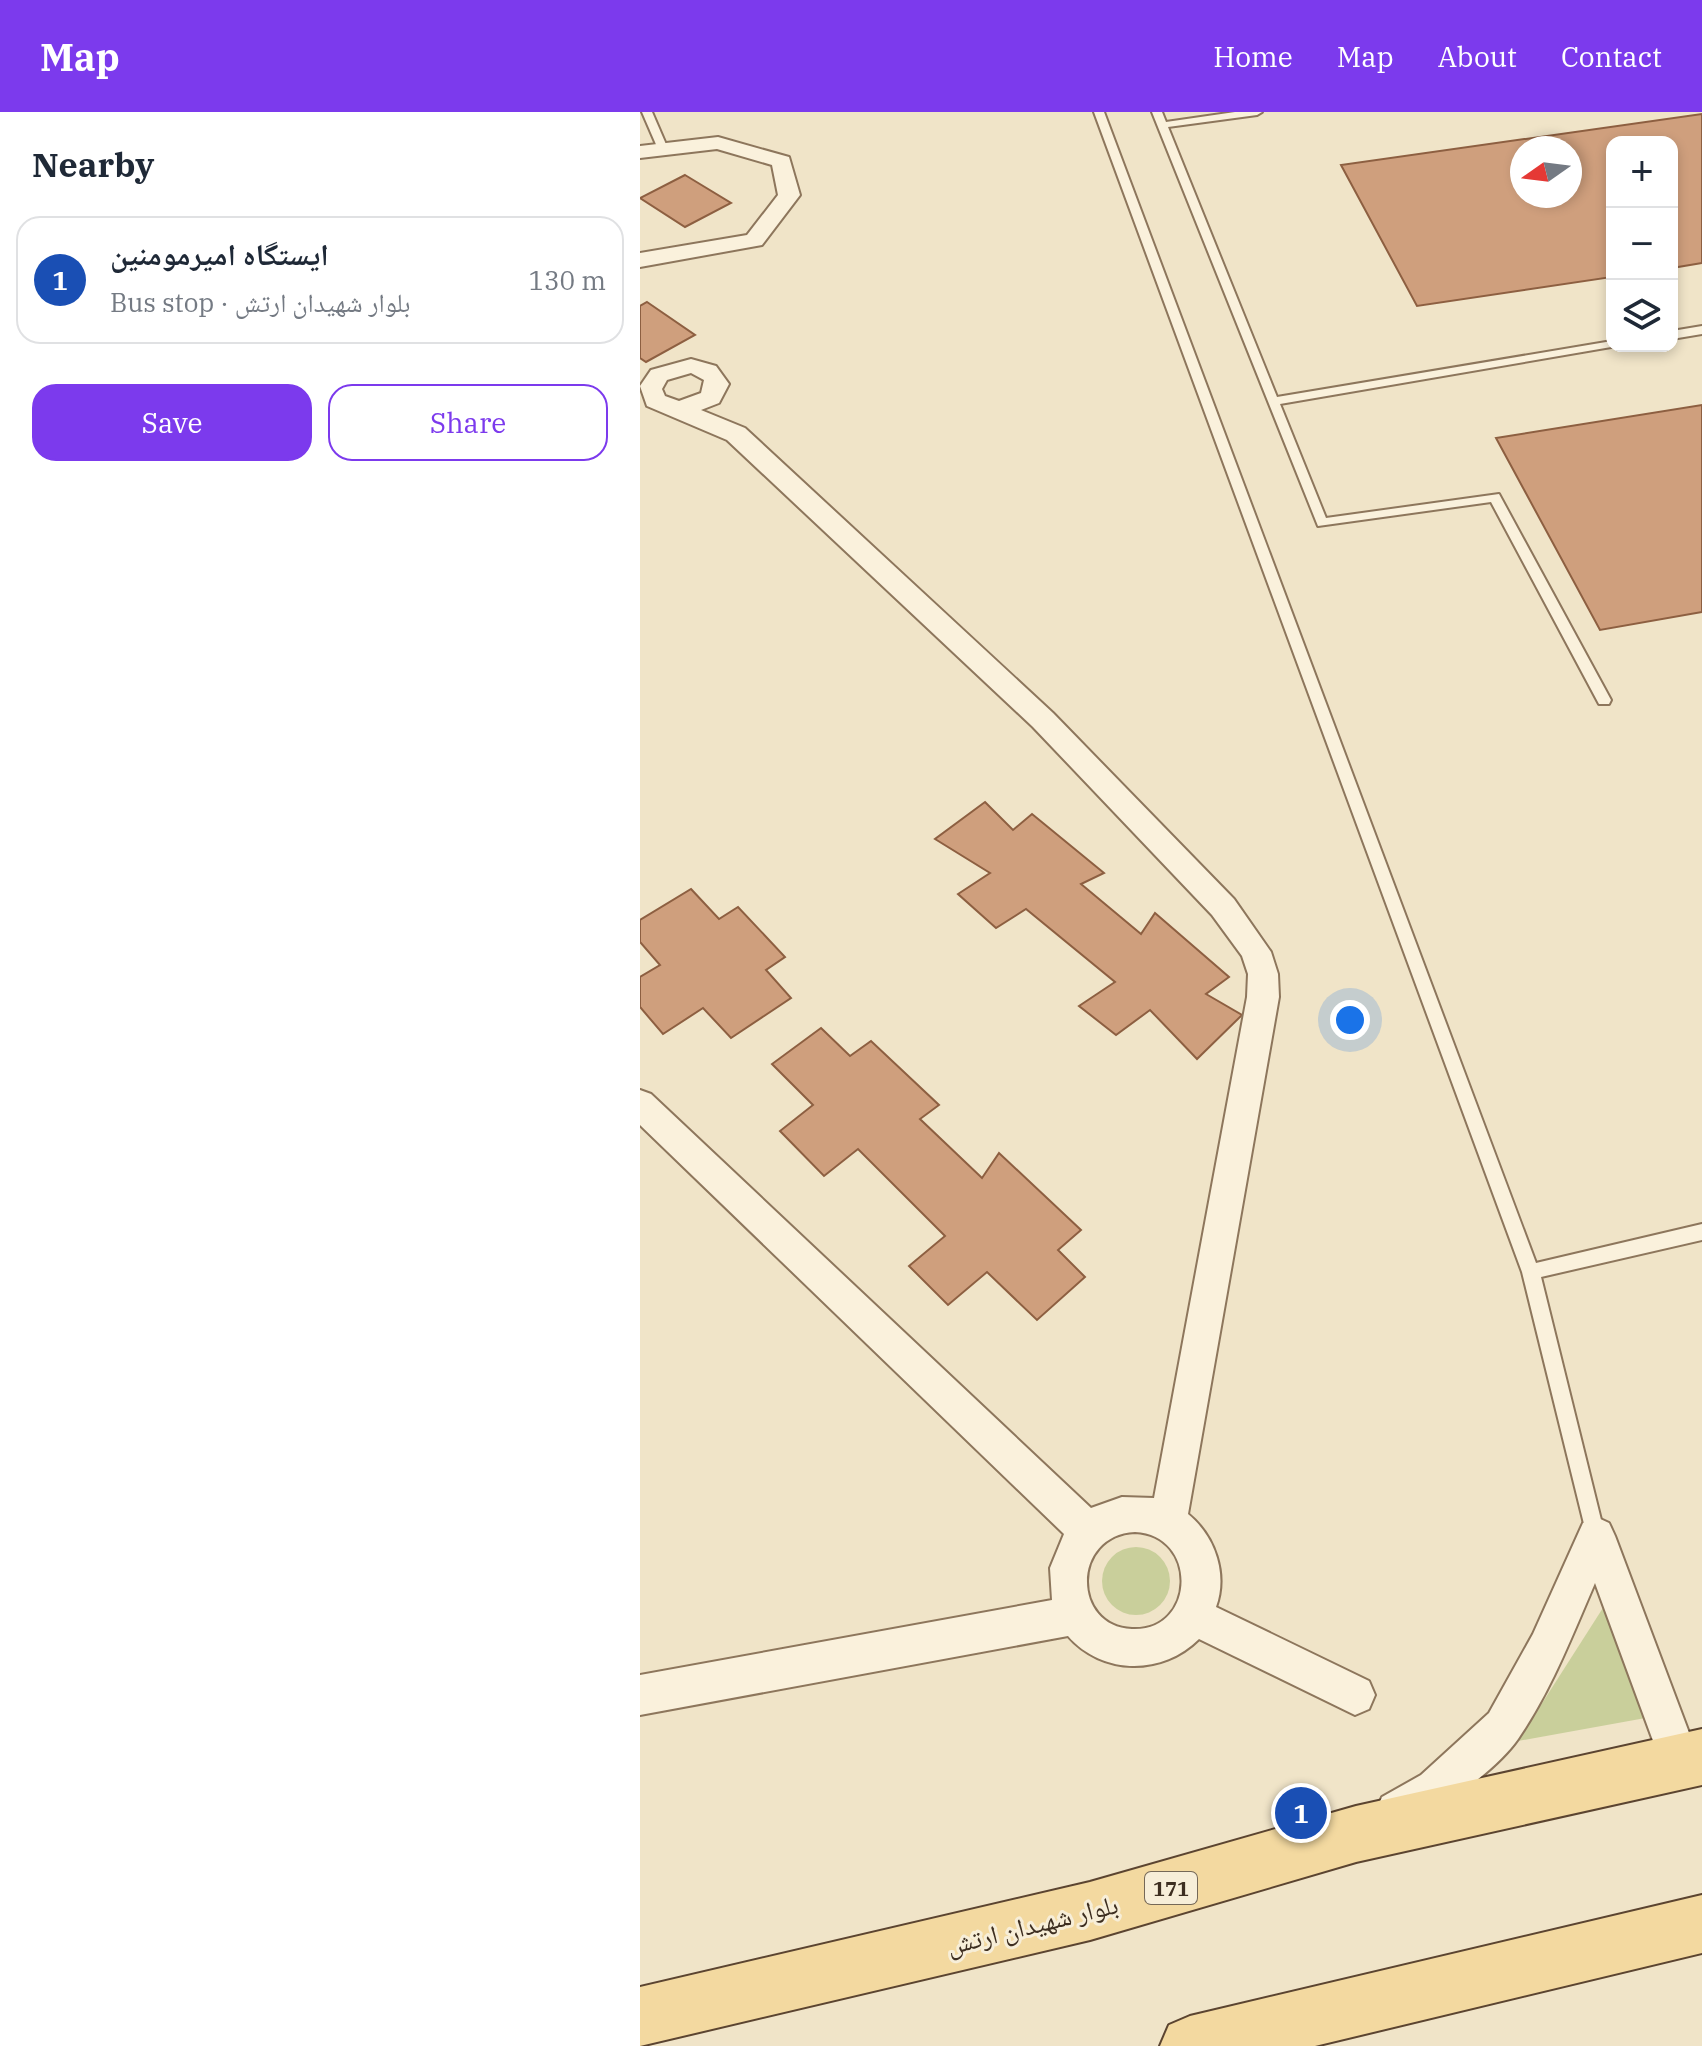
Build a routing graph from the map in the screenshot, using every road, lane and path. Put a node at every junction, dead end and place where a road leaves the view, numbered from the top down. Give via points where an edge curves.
1 (647, 112) edge
2 (1099, 112) edge
3 (1157, 112) edge
4 (1257, 112) edge
5 (1163, 125) junction
6 (663, 149) junction
7 (640, 152) edge
8 (640, 260) edge
9 (1702, 330) edge
10 (1678, 334) edge
11 (1606, 346) edge
12 (646, 394) edge
13 (1273, 401) junction
14 (679, 409) junction
15 (1604, 700) dead end
16 (640, 1104) edge
17 (1702, 1232) edge
18 (1531, 1272) junction
19 (1168, 1521) junction
20 (1089, 1532) junction
21 (1596, 1536) junction
22 (1077, 1615) junction
23 (1192, 1616) junction
24 (640, 1695) edge
25 (1355, 1695) dead end
26 (1691, 1760) edge
27 (1356, 1834) junction
28 (1702, 1924) edge
29 (640, 2017) edge
30 (1190, 2046) edge

1 - 6 lane
2 - 18 lane
3 - 5 lane
4 - 5 lane
5 - 13 lane
6 - 7 street
6 - 8 street via 718,143 782,161 789,195 754,240
9 - 10 lane
11 - 13 lane
12 - 14 street
12 - 14 street via 669,370 691,366 710,372 717,384 711,398
13 - 15 lane via 1322,523 1495,497
14 - 19 street via 736,434 1043,720 1223,907 1256,952 1263,997
16 - 20 street
17 - 18 lane
18 - 21 lane
19 - 20 street via 1127,1513 1106,1519
19 - 23 street via 1185,1534 1199,1563 1200,1595
20 - 22 street via 1068,1571
21 - 26 street
21 - 27 street via 1547,1648 1503,1727 1435,1789
22 - 23 street via 1092,1634 1134,1649 1167,1639
22 - 24 street
23 - 25 street
26 - 27 main road, بلوار شهیدان ارتش / 171
27 - 29 main road, بلوار شهیدان ارتش / 171 via 1090,1911
28 - 30 main road

